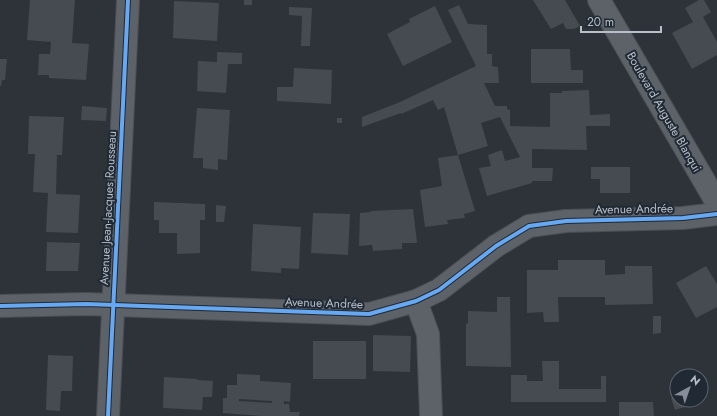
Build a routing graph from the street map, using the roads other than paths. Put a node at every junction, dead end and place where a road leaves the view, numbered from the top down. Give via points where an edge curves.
1 (128, 0) edge
2 (599, 0) edge
3 (717, 203) edge
4 (717, 214) edge
5 (416, 301) junction
6 (0, 306) edge
7 (114, 306) junction
8 (108, 416) edge
9 (431, 416) edge

1 - 7 street, Avenue Jean-Jacques Rousseau
2 - 3 street, Boulevard Auguste Blanqui
4 - 5 street, Avenue Andrée via 683,218 566,221 529,226 496,246 439,290
5 - 7 street, Avenue Andrée via 369,314
5 - 9 street via 428,334
6 - 7 street, Avenue Andrée
7 - 8 street, Avenue Jean-Jacques Rousseau

